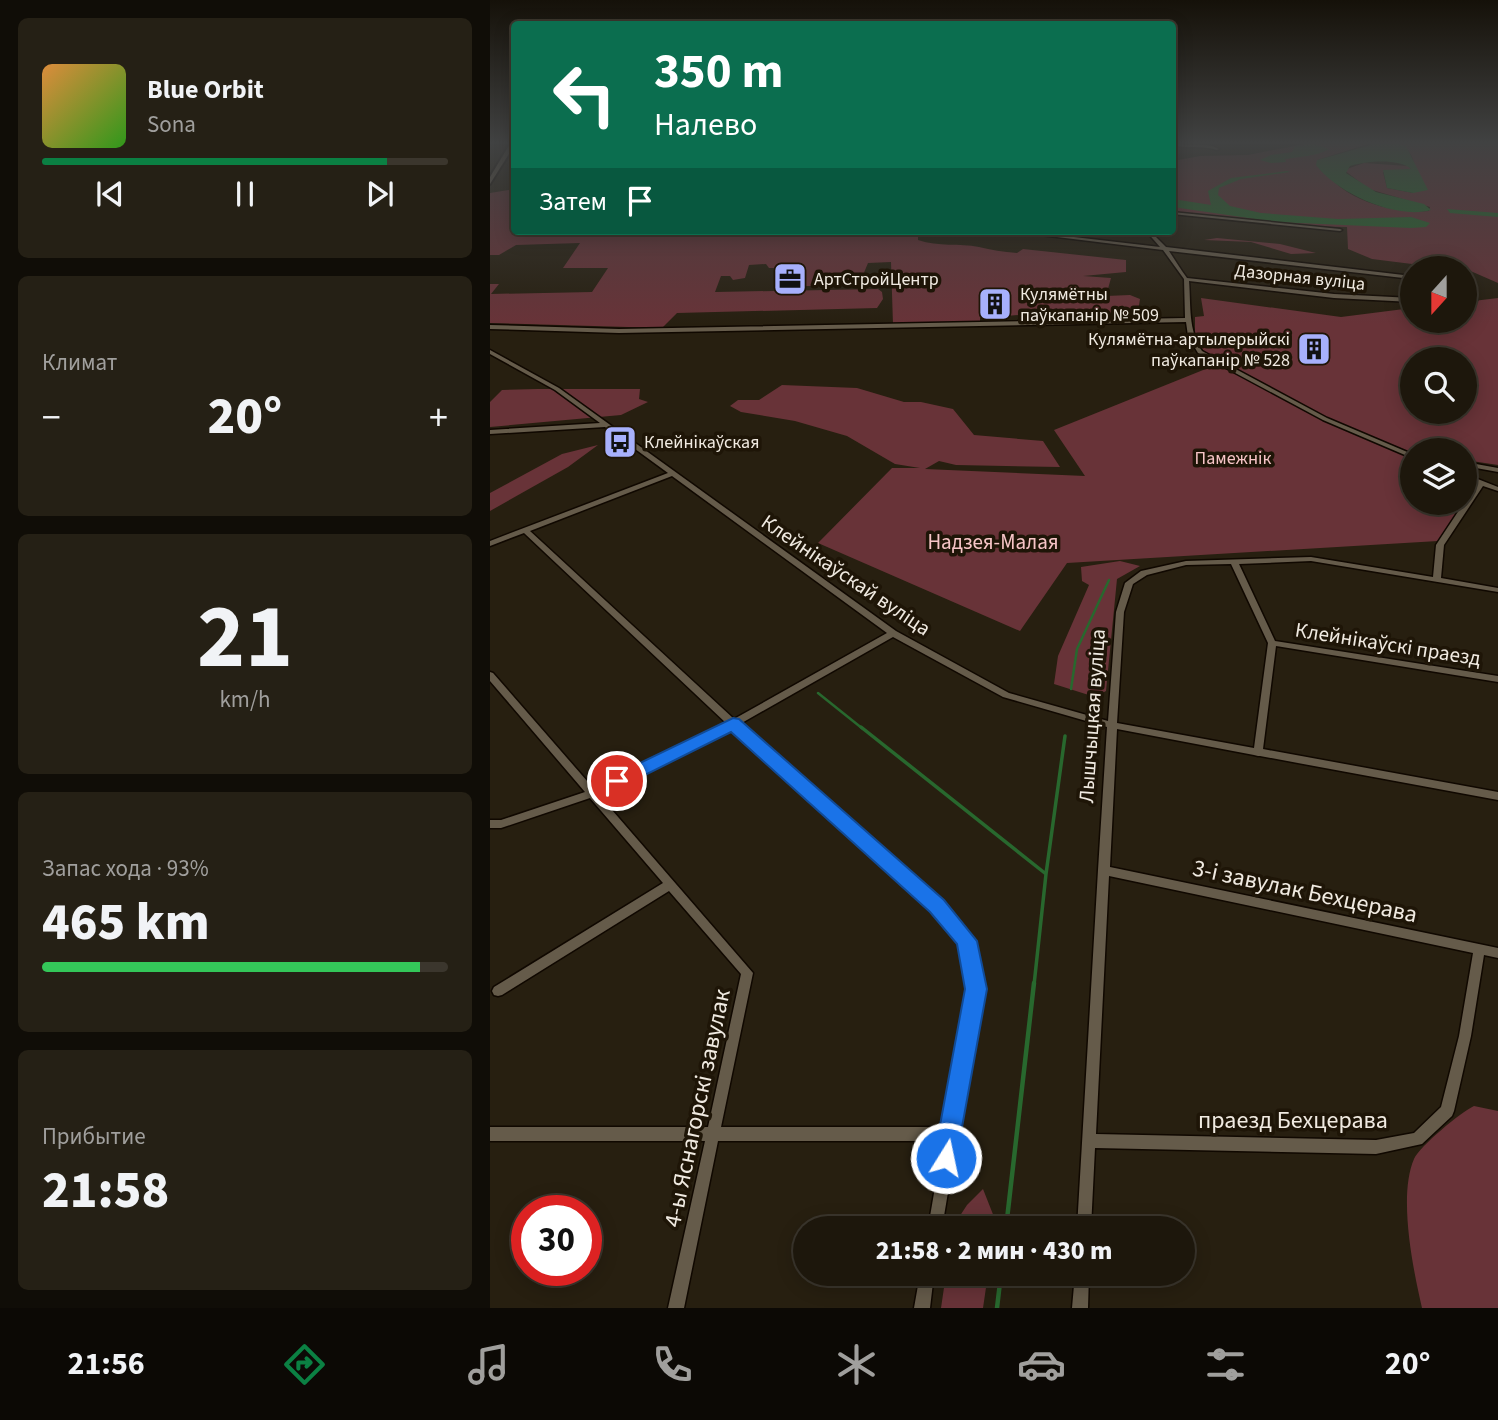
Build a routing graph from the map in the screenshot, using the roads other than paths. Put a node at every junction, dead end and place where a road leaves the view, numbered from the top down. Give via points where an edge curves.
1 (1176, 213) edge
2 (1340, 230) dead end
3 (1043, 235) edge
4 (1151, 235) edge
5 (1167, 250) junction
6 (1400, 276) edge
7 (1185, 279) junction
8 (1400, 299) edge
9 (1188, 320) junction
10 (490, 327) edge
11 (490, 352) edge
12 (606, 425) junction
13 (490, 432) edge
14 (1400, 451) edge
15 (1477, 466) edge
16 (1498, 470) edge
17 (671, 474) junction
18 (1477, 481) edge
19 (1481, 483) junction
20 (1498, 489) edge
21 (525, 530) junction
22 (490, 544) edge
23 (1234, 562) junction
24 (1437, 579) junction
25 (1498, 590) edge
26 (893, 633) junction
27 (1272, 643) junction
28 (490, 676) edge
29 (1498, 679) edge
30 (733, 724) junction
31 (1112, 725) junction
32 (1258, 753) junction
33 (594, 793) junction
34 (1498, 796) edge
35 (490, 824) edge
36 (1103, 870) junction
37 (671, 884) junction
38 (1479, 949) junction
39 (1498, 953) edge
40 (498, 991) dead end
41 (490, 1134) edge
42 (715, 1134) junction
43 (950, 1134) junction
44 (1089, 1141) junction
45 (936, 1216) edge
46 (1085, 1216) edge
47 (925, 1286) edge
48 (1081, 1286) edge
49 (676, 1308) edge
50 (922, 1308) edge
51 (1080, 1308) edge

1 - 2 street
3 - 5 street
4 - 5 street
5 - 6 street
5 - 7 street
7 - 8 street, Дазорная вуліца
7 - 9 street
9 - 10 street via 644,331
9 - 14 street via 1191,341 1208,358 1325,419
11 - 12 street, Клейнікаўскай вуліца via 547,383
12 - 13 street
12 - 17 street, Клейнікаўскай вуліца
15 - 16 street
17 - 21 street
17 - 26 street, Клейнікаўскай вуліца
18 - 19 street
19 - 20 street
19 - 24 street via 1440,545
21 - 22 street
21 - 30 street
23 - 24 street, Лышчыцкая вуліца via 1311,559
23 - 27 street
23 - 31 street, Лышчыцкая вуліца via 1161,567 1129,583 1121,612
24 - 25 street, Лышчыцкая вуліца
26 - 30 street
26 - 31 street, Клейнікаўскай вуліца via 1006,695
27 - 29 street, Клейнікаўскі праезд
27 - 32 street
28 - 33 street, 4-ы Яснагорскі завулак
30 - 33 street
30 - 43 street via 937,906 967,941 976,989
31 - 32 street, Клейнікаўскай вуліца
31 - 36 street, Лышчыцкая вуліца
32 - 34 street, Клейнікаўскай вуліца
33 - 35 street
33 - 37 street, 4-ы Яснагорскі завулак
36 - 38 street, 3-і завулак Бехцерава
36 - 44 street, Лышчыцкая вуліца
37 - 40 street
37 - 42 street, 4-ы Яснагорскі завулак via 747,973
38 - 39 street, 3-і завулак Бехцерава
38 - 44 street, праезд Бехцерава via 1447,1111 1417,1139 1376,1147
41 - 42 street
42 - 43 street
42 - 49 street, 4-ы Яснагорскі завулак
43 - 45 street
44 - 46 street, Лышчыцкая вуліца
47 - 50 street
48 - 51 street

